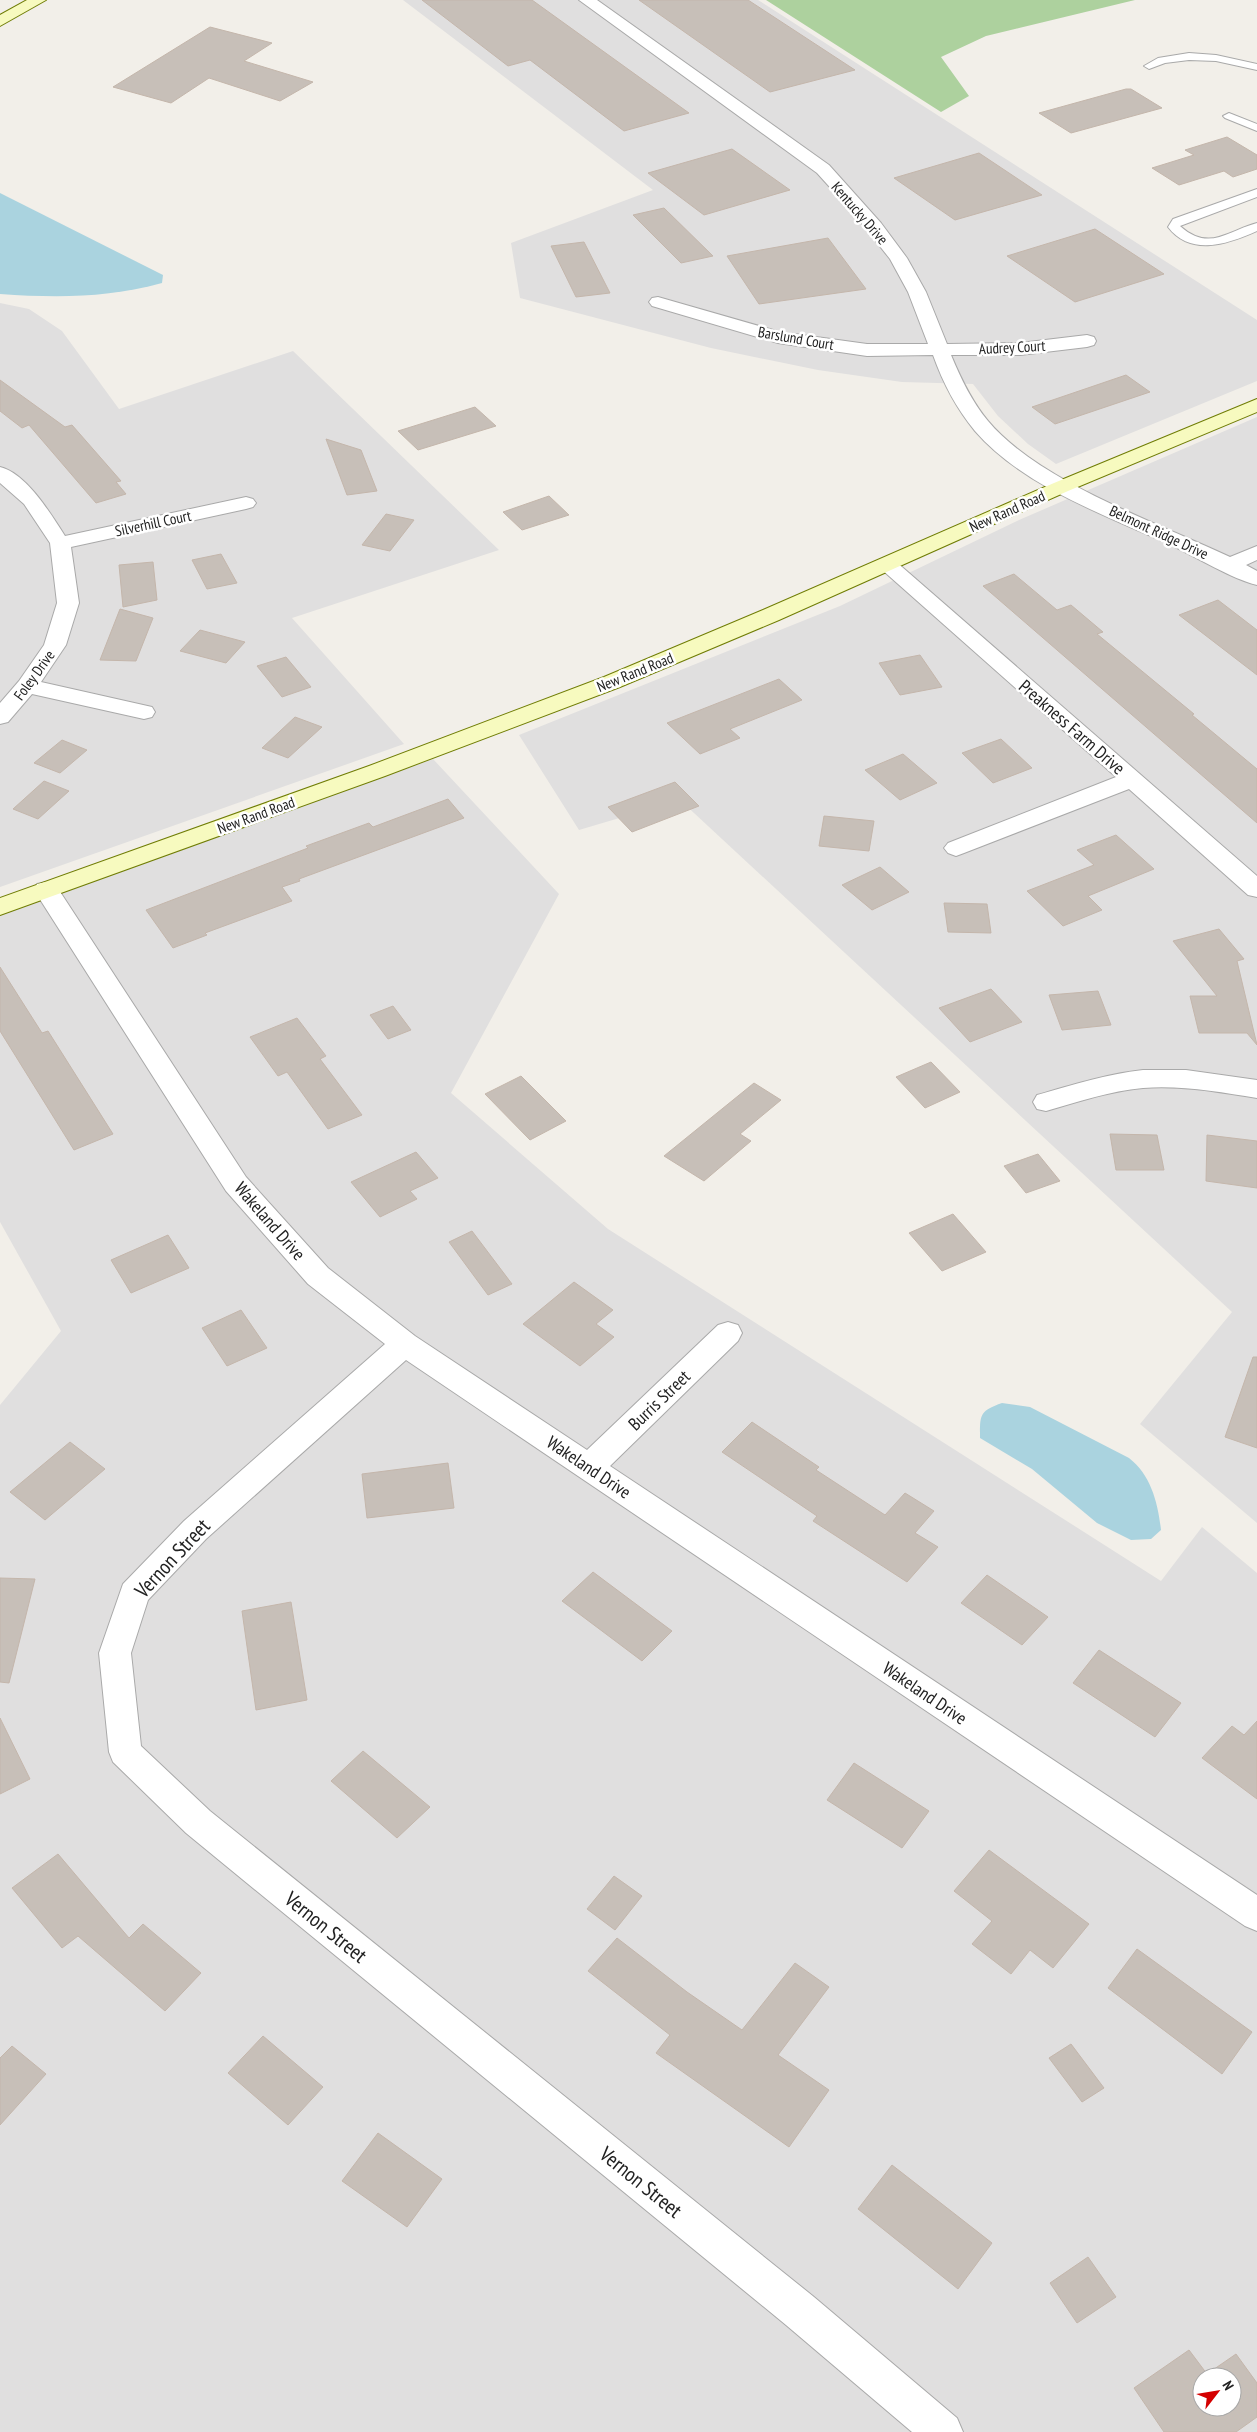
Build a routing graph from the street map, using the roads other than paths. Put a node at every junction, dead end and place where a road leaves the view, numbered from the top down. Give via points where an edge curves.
1 (38, 0) edge
2 (587, 0) edge
3 (0, 21) edge
4 (1149, 66) dead end
5 (1257, 67) edge
6 (1229, 116) dead end
7 (1257, 128) edge
8 (1257, 194) edge
9 (1257, 227) edge
10 (658, 302) dead end
11 (1087, 341) dead end
12 (938, 349) junction
13 (1257, 405) edge
14 (0, 473) edge
15 (1061, 487) junction
16 (246, 503) dead end
17 (60, 542) junction
18 (1257, 552) edge
19 (887, 564) junction
20 (1230, 565) junction
21 (1257, 579) edge
22 (27, 686) junction
23 (144, 712) dead end
24 (0, 717) edge
25 (1132, 779) junction
26 (956, 848) dead end
27 (1257, 889) edge
28 (46, 890) junction
29 (0, 907) edge
30 (1257, 1090) edge
31 (1046, 1102) dead end
32 (728, 1333) dead end
33 (405, 1344) junction
34 (589, 1467) junction
35 (1257, 1915) edge
36 (943, 2432) edge

1 - 3 street
2 - 12 street, Kentucky Drive via 823,170 883,236 917,291
4 - 5 lane via 1192,55
6 - 7 lane
8 - 9 lane via 1177,222 1174,227 1196,242 1206,243 1219,243
10 - 12 street, Barslund Court via 778,337 867,350
11 - 12 street, Audrey Court via 1020,349
12 - 15 street, Kentucky Drive via 970,410 1008,452
13 - 15 street, New Rand Road
14 - 17 street, Foley Drive via 31,500
15 - 19 street, New Rand Road
15 - 20 street, Belmont Ridge Drive
16 - 17 street, Silverhill Court
17 - 22 street, Foley Drive via 68,603 55,645
18 - 20 street
19 - 25 street, Preakness Farm Drive
19 - 28 street, New Rand Road via 612,682
20 - 21 street, Belmont Ridge Drive
22 - 23 street
22 - 24 street, Foley Drive
25 - 26 street
25 - 27 street, Preakness Farm Drive
28 - 29 street, New Rand Road
28 - 33 street, Wakeland Drive via 236,1184 318,1276
30 - 31 street via 1202,1081 1143,1079
32 - 34 street, Burris Street
33 - 34 street, Wakeland Drive
33 - 36 street, Vernon Street via 195,1530 134,1593 114,1653 126,1752 198,1822 800,2311
34 - 35 street, Wakeland Drive

